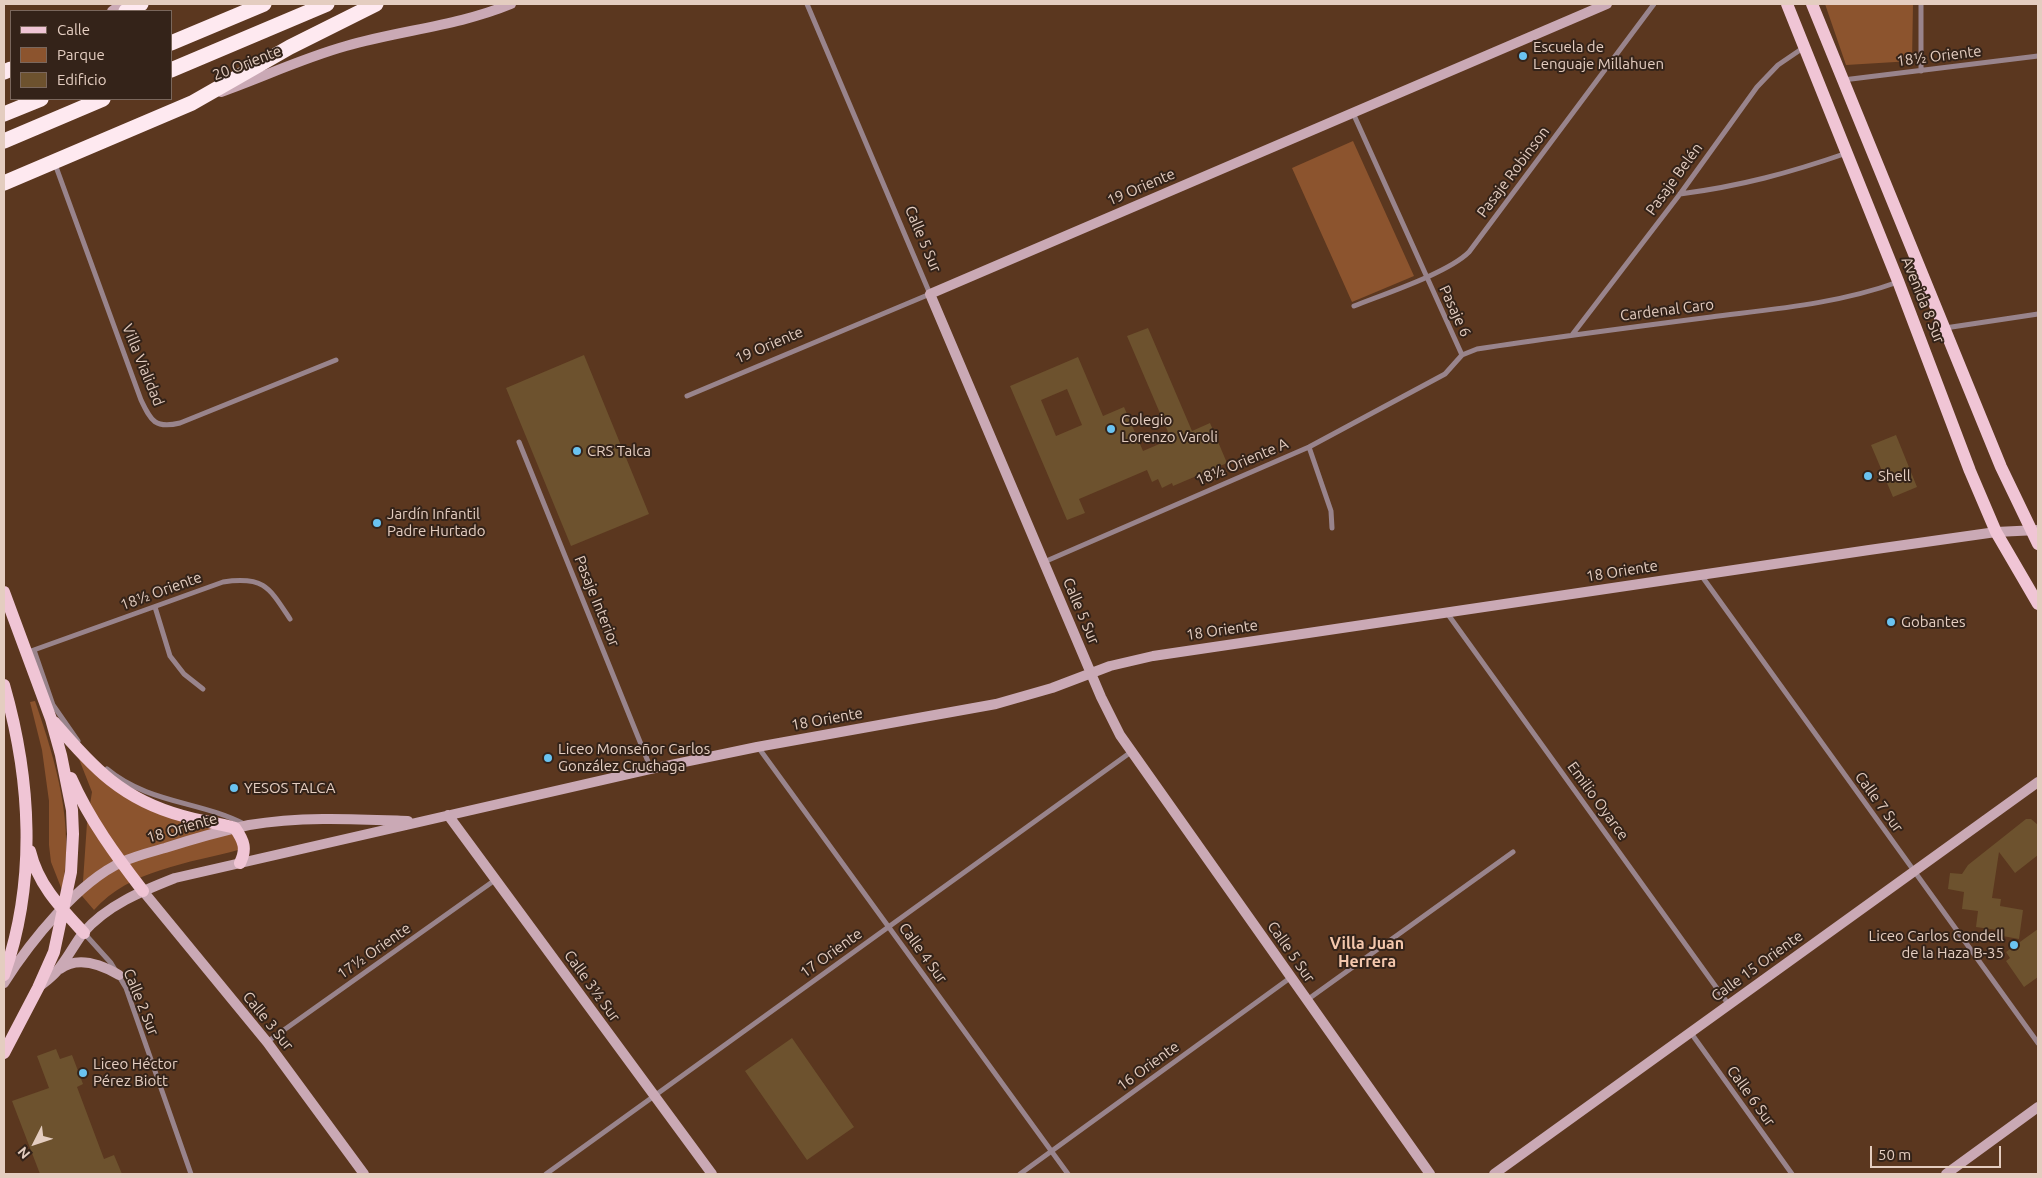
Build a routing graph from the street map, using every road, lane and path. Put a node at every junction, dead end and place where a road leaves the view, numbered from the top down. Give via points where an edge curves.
1 (141, 4) edge
2 (264, 4) edge
3 (327, 4) edge
4 (376, 4) edge
5 (511, 4) edge
6 (807, 4) edge
7 (1607, 4) edge
8 (1654, 4) edge
9 (1787, 4) edge
10 (1812, 4) edge
11 (1921, 4) edge
12 (128, 10) edge
13 (172, 43) edge
14 (1804, 47) junction
15 (2038, 56) edge
16 (172, 70) edge
17 (1921, 71) junction
18 (1843, 80) junction
19 (38, 100) edge
20 (101, 100) edge
21 (192, 103) junction
22 (1353, 113) junction
23 (4, 114) edge
24 (4, 141) edge
25 (1847, 153) junction
26 (54, 161) junction
27 (4, 183) edge
28 (1680, 194) junction
29 (1426, 277) junction
30 (1898, 281) junction
31 (930, 294) junction
32 (1354, 306) dead end
33 (2038, 314) edge
34 (1944, 328) junction
35 (1572, 335) junction
36 (1462, 355) junction
37 (336, 360) dead end
38 (687, 396) dead end
39 (520, 442) dead end
40 (1309, 447) junction
41 (1332, 528) dead end
42 (2034, 530) edge
43 (1996, 532) junction
44 (2038, 544) edge
45 (1044, 562) junction
46 (1701, 574) junction
47 (4, 592) edge
48 (2038, 604) edge
49 (155, 607) junction
50 (1446, 612) junction
51 (290, 620) dead end
52 (30, 651) junction
53 (1091, 673) junction
54 (4, 685) edge
55 (203, 689) dead end
56 (51, 718) junction
57 (758, 747) junction
58 (1131, 752) junction
59 (62, 755) junction
60 (651, 769) junction
61 (2038, 782) edge
62 (448, 815) junction
63 (422, 821) junction
64 (242, 827) junction
65 (27, 837) junction
66 (1513, 852) dead end
67 (122, 862) junction
68 (240, 864) junction
69 (1914, 871) junction
70 (495, 880) junction
71 (143, 891) junction
72 (62, 909) junction
73 (888, 927) junction
74 (84, 933) junction
75 (56, 973) junction
76 (4, 975) edge
77 (119, 975) junction
78 (1290, 978) junction
79 (4, 983) edge
80 (38, 988) junction
81 (1306, 1000) junction
82 (1729, 1005) junction
83 (1690, 1032) junction
84 (267, 1042) junction
85 (2038, 1043) edge
86 (4, 1053) edge
87 (654, 1096) junction
88 (2038, 1107) edge
89 (1051, 1152) junction
90 (191, 1174) edge
91 (364, 1174) edge
92 (546, 1174) edge
93 (712, 1174) edge
94 (1020, 1174) edge
95 (1068, 1174) edge
96 (1430, 1174) edge
97 (1494, 1174) edge
98 (1792, 1174) edge
99 (1946, 1174) edge

1 - 12 highway
2 - 13 highway
3 - 16 highway
4 - 21 highway via 290,47
5 - 21 street, 20 Oriente via 452,24 345,46
6 - 31 street, Calle 5 Sur
7 - 22 street, 19 Oriente
8 - 29 street, Pasaje Robinson via 1469,252
9 - 14 main road, Avenida 8 Sur
10 - 18 main road, Avenida 8 Sur
11 - 17 street
14 - 25 main road, Avenida 8 Sur
14 - 28 street, Pasaje Belén via 1778,65 1757,87
15 - 17 street, 18½ Oriente
17 - 18 street, 18½ Oriente
18 - 34 main road, Avenida 8 Sur
19 - 23 highway
20 - 24 highway
21 - 26 highway, 20 Oriente
22 - 29 street, Pasaje 6
22 - 31 street, 19 Oriente
25 - 28 street via 1755,181
25 - 30 main road, Avenida 8 Sur
26 - 27 highway, 20 Oriente
26 - 37 street, Villa Vialidad via 141,400 154,421 165,426 180,423
28 - 35 street, Pasaje Belén
29 - 32 street, Pasaje Robinson
29 - 36 street, Pasaje 6
30 - 35 street, Cardenal Caro via 1834,301
30 - 43 main road, Avenida 8 Sur
31 - 38 street, 19 Oriente
31 - 45 street, Calle 5 Sur
33 - 34 street
34 - 42 main road, Avenida 8 Sur via 2001,467
35 - 36 street, Cardenal Caro via 1476,349
36 - 40 street, 18½ Oriente A via 1445,374
39 - 60 street, Pasaje Interior
40 - 41 street via 1331,512
40 - 45 street, 18½ Oriente A
42 - 43 street, 18 Oriente
42 - 44 main road, Avenida 8 Sur
43 - 46 street, 18 Oriente
43 - 48 main road, Avenida 8 Sur
45 - 53 street, Calle 5 Sur
46 - 50 street, 18 Oriente
46 - 69 street, Calle 7 Sur
47 - 52 main road
49 - 51 street, 18½ Oriente via 223,582 245,579 260,584 274,595
49 - 52 street, 18½ Oriente
49 - 55 street via 170,656 184,674
50 - 53 street, 18 Oriente via 1153,656
50 - 82 street, Emilio Oyarce
52 - 56 main road
52 - 64 street via 53,705 85,750 110,772 161,798 217,811
53 - 57 street, 18 Oriente via 1023,698 996,704
53 - 58 street, Calle 5 Sur via 1110,717
54 - 65 main road via 18,738
56 - 59 main road
56 - 64 main road via 92,765 125,791 167,811
57 - 60 street, 18 Oriente
57 - 73 street, Calle 4 Sur
58 - 73 street, 17 Oriente
58 - 78 street, Calle 5 Sur
59 - 67 main road via 83,802
59 - 72 main road via 73,834 71,872
60 - 62 street, 18 Oriente
61 - 69 street, Calle 15 Oriente
62 - 63 street, 18 Oriente
62 - 70 street, Calle 3½ Sur
63 - 64 street, 18 Oriente via 314,819
63 - 68 street, 18 Oriente
64 - 67 street, 18 Oriente
64 - 68 main road via 245,845
65 - 72 main road via 40,880
65 - 76 main road via 20,908
66 - 81 street
67 - 71 main road
67 - 72 street, 18 Oriente via 98,877
68 - 71 street, 18 Oriente via 175,878
69 - 82 street, Calle 15 Oriente
69 - 85 street, Calle 7 Sur
70 - 84 street, 17½ Oriente
70 - 87 street, Calle 3½ Sur
71 - 74 street, 18 Oriente via 115,906
71 - 84 street, Calle 3 Sur
72 - 74 main road
72 - 79 street, 18 Oriente
72 - 80 main road via 54,952
73 - 87 street, 17 Oriente
73 - 89 street, Calle 4 Sur
74 - 75 street, 18 Oriente
74 - 77 street, Calle 2 Sur
75 - 77 street via 65,966 80,962 106,967
75 - 80 street, 18 Oriente
77 - 90 street, Calle 2 Sur
78 - 81 street, Calle 5 Sur
78 - 89 street, 16 Oriente
80 - 86 main road
81 - 96 street, Calle 5 Sur
82 - 83 street, Calle 15 Oriente
83 - 97 street, Calle 15 Oriente
83 - 98 street, Calle 6 Sur
84 - 91 street, Calle 3 Sur
87 - 92 street, 17 Oriente
87 - 93 street, Calle 3½ Sur
88 - 99 street
89 - 94 street, 16 Oriente
89 - 95 street, Calle 4 Sur

